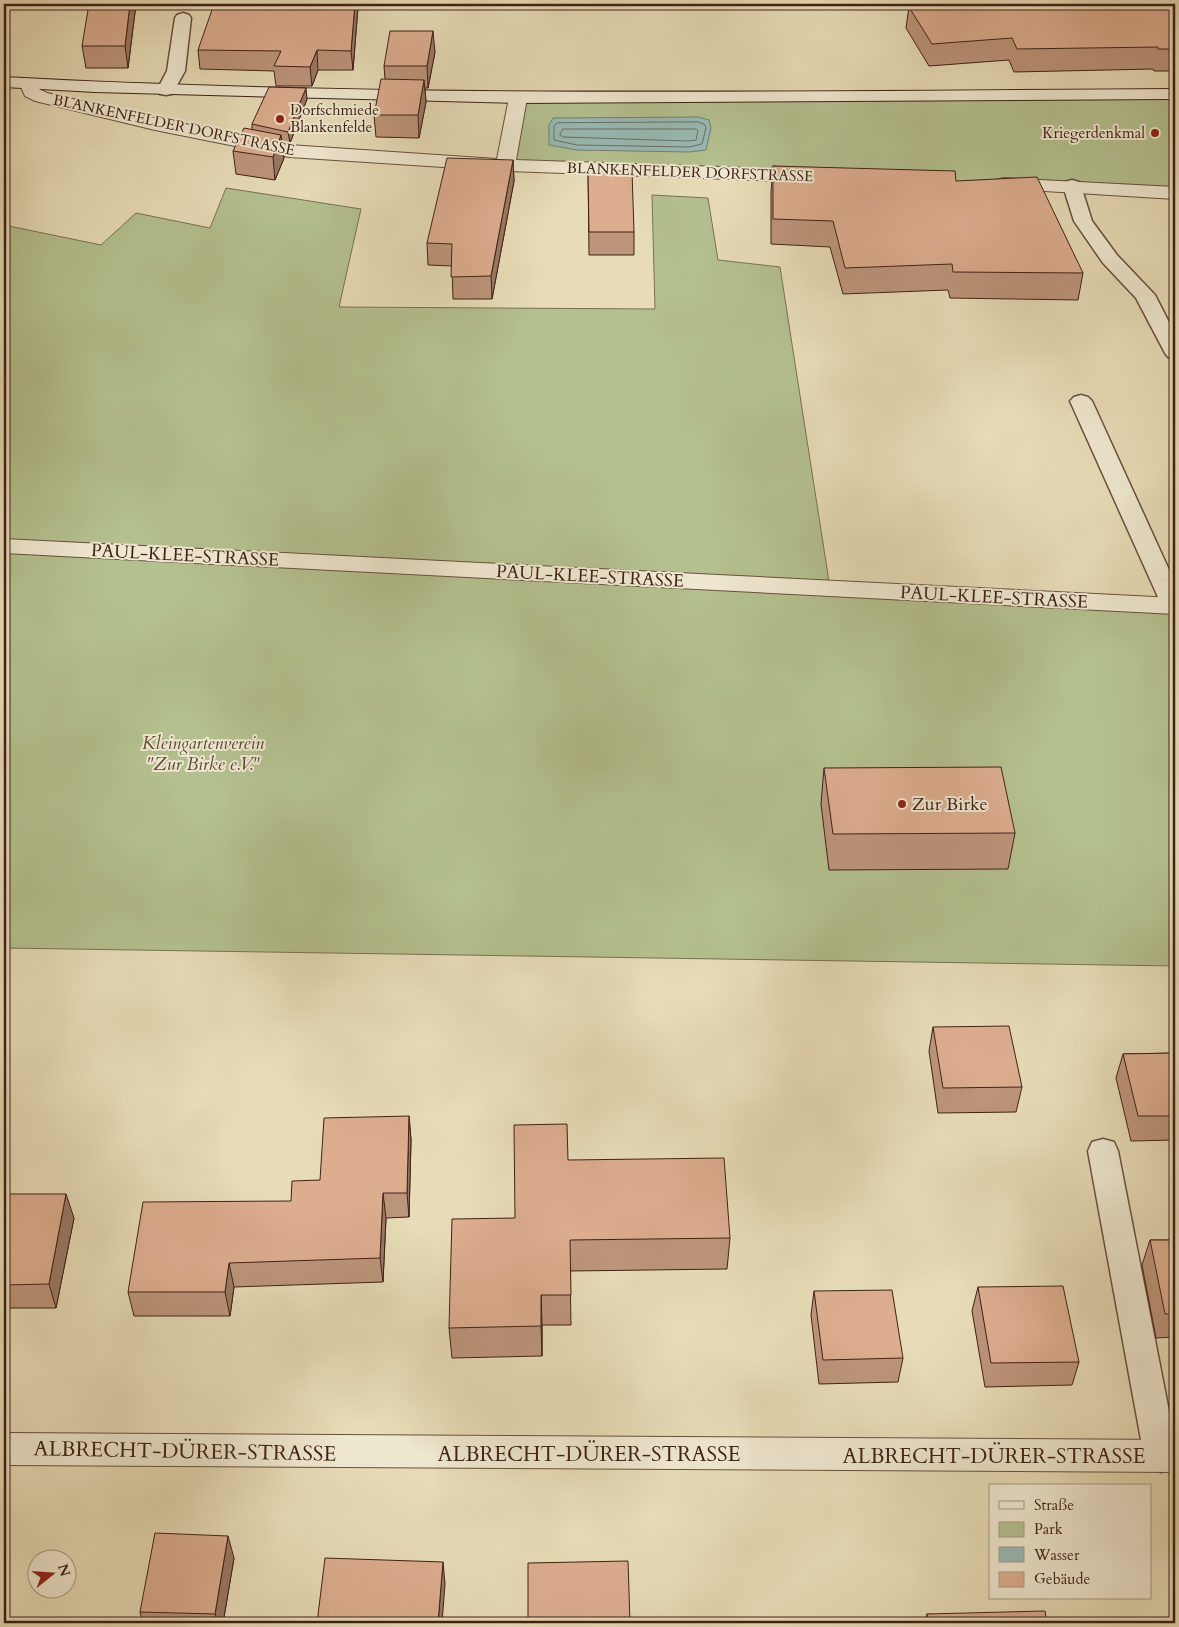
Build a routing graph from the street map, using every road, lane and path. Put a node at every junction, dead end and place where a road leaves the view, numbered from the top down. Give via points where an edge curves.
1 (183, 18) dead end
2 (4, 82) edge
3 (30, 85) junction
4 (166, 90) junction
5 (1175, 94) edge
6 (518, 98) junction
7 (505, 165) junction
8 (824, 177) edge
9 (983, 183) edge
10 (1072, 186) junction
11 (1175, 193) edge
12 (1175, 353) edge
13 (1081, 400) dead end
14 (4, 546) edge
15 (1175, 606) edge
16 (1103, 1151) dead end
17 (4, 1449) edge
18 (1168, 1456) edge

1 - 4 lane via 176,71
2 - 3 street, BLANKENFELDER DORFSTRASSE
3 - 4 street, BLANKENFELDER DORFSTRASSE
3 - 7 street, BLANKENFELDER DORFSTRASSE via 31,92 41,97 289,151
4 - 6 street, BLANKENFELDER DORFSTRASSE
5 - 6 street, BLANKENFELDER DORFSTRASSE
6 - 7 street
7 - 8 street, BLANKENFELDER DORFSTRASSE
9 - 10 street
10 - 11 street
10 - 12 lane via 1083,221 1110,259 1145,295
13 - 15 lane
14 - 15 street, PAUL-KLEE-STRASSE
16 - 18 lane
17 - 18 street, ALBRECHT-DÜRER-STRASSE

